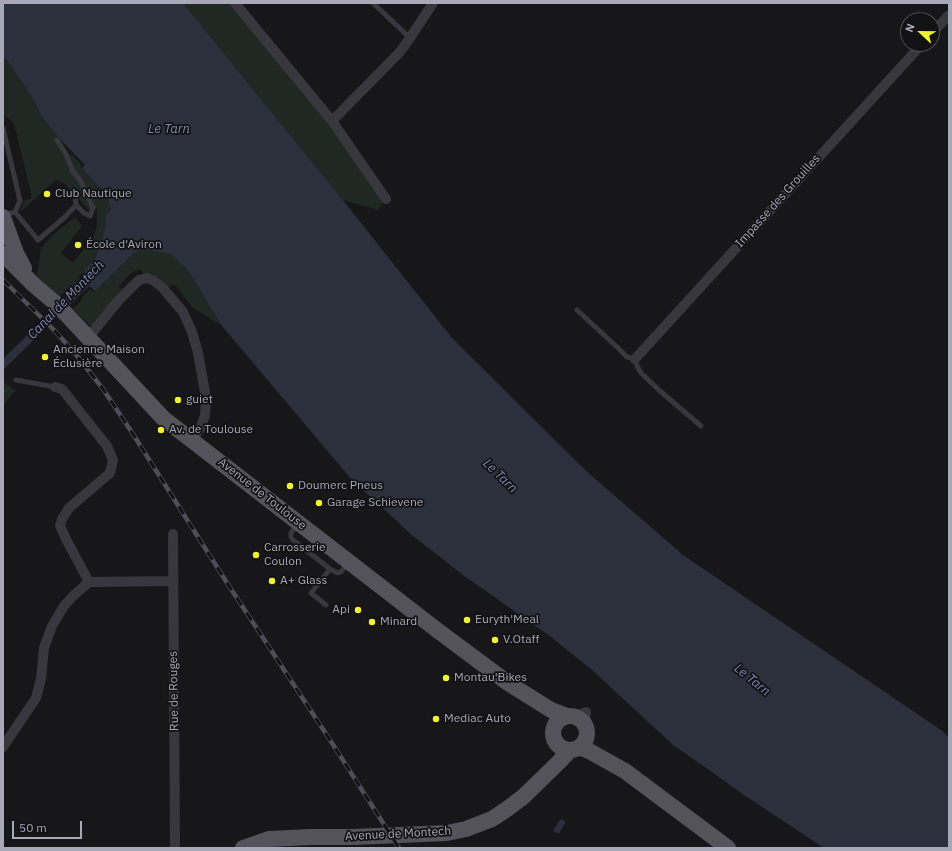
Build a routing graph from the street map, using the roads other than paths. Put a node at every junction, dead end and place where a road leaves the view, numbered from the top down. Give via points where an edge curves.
1 (235, 3) edge
2 (373, 3) edge
3 (433, 3) edge
4 (949, 15) edge
5 (940, 25) edge
6 (410, 38) junction
7 (915, 52) edge
8 (332, 122) junction
9 (3, 128) edge
10 (57, 140) dead end
11 (75, 195) dead end
12 (386, 199) dead end
13 (76, 205) junction
14 (7, 215) edge
15 (3, 254) edge
16 (34, 285) junction
17 (577, 310) dead end
18 (88, 338) junction
19 (635, 359) junction
20 (16, 380) dead end
21 (54, 387) joint
22 (701, 426) dead end
23 (191, 440) junction
24 (299, 523) junction
25 (173, 534) dead end
26 (349, 562) junction
27 (330, 569) junction
28 (173, 581) junction
29 (89, 582) junction
30 (326, 605) dead end
31 (508, 683) junction
32 (578, 722) junction
33 (554, 735) junction
34 (3, 746) edge
35 (575, 748) junction
36 (625, 771) junction
37 (538, 782) junction
38 (175, 848) edge
39 (244, 848) edge
40 (728, 848) edge

1 - 8 street
2 - 6 lane
3 - 6 street
4 - 5 street
6 - 8 street via 399,53
7 - 19 street, Impasse des Grouilles
8 - 12 street
9 - 14 lane via 20,201
10 - 13 lane via 93,208 90,216
11 - 13 lane
13 - 14 lane via 38,240
14 - 16 main road via 19,260
15 - 16 main road
16 - 18 main road, Avenue de Toulouse
17 - 19 lane via 627,357
18 - 23 main road, Avenue de Toulouse via 163,418
18 - 23 street via 138,280 147,278 162,287 183,312 198,353 206,398 205,416 200,429
19 - 22 lane via 641,373
20 - 21 lane
21 - 29 street via 62,389 107,446 113,460 110,473 69,508 60,526
23 - 24 main road, Avenue de Toulouse
24 - 26 main road, Avenue de Toulouse
24 - 27 lane via 291,534 292,539
25 - 28 street, Rue de Rouges
26 - 27 lane via 341,572
26 - 31 main road, Avenue de Toulouse
27 - 30 lane via 311,593
28 - 29 street
28 - 38 street, Rue de Rouges
29 - 34 street via 64,606 52,626 44,648 41,680 36,698
31 - 32 main road, Avenue de Toulouse via 551,710
31 - 33 main road, Avenue de Toulouse via 545,718
32 - 33 main road via 562,718 555,725
32 - 35 main road via 586,738 584,743
32 - 36 main road, Avenue de Toulouse
33 - 35 main road via 560,747
33 - 37 main road, Avenue de Montech via 550,758
35 - 36 main road, Avenue de Toulouse via 591,752
35 - 37 main road, Avenue de Montech
36 - 40 main road, Avenue de Toulouse
37 - 39 main road, Avenue de Montech via 508,809 492,819 466,829 447,833 269,839

